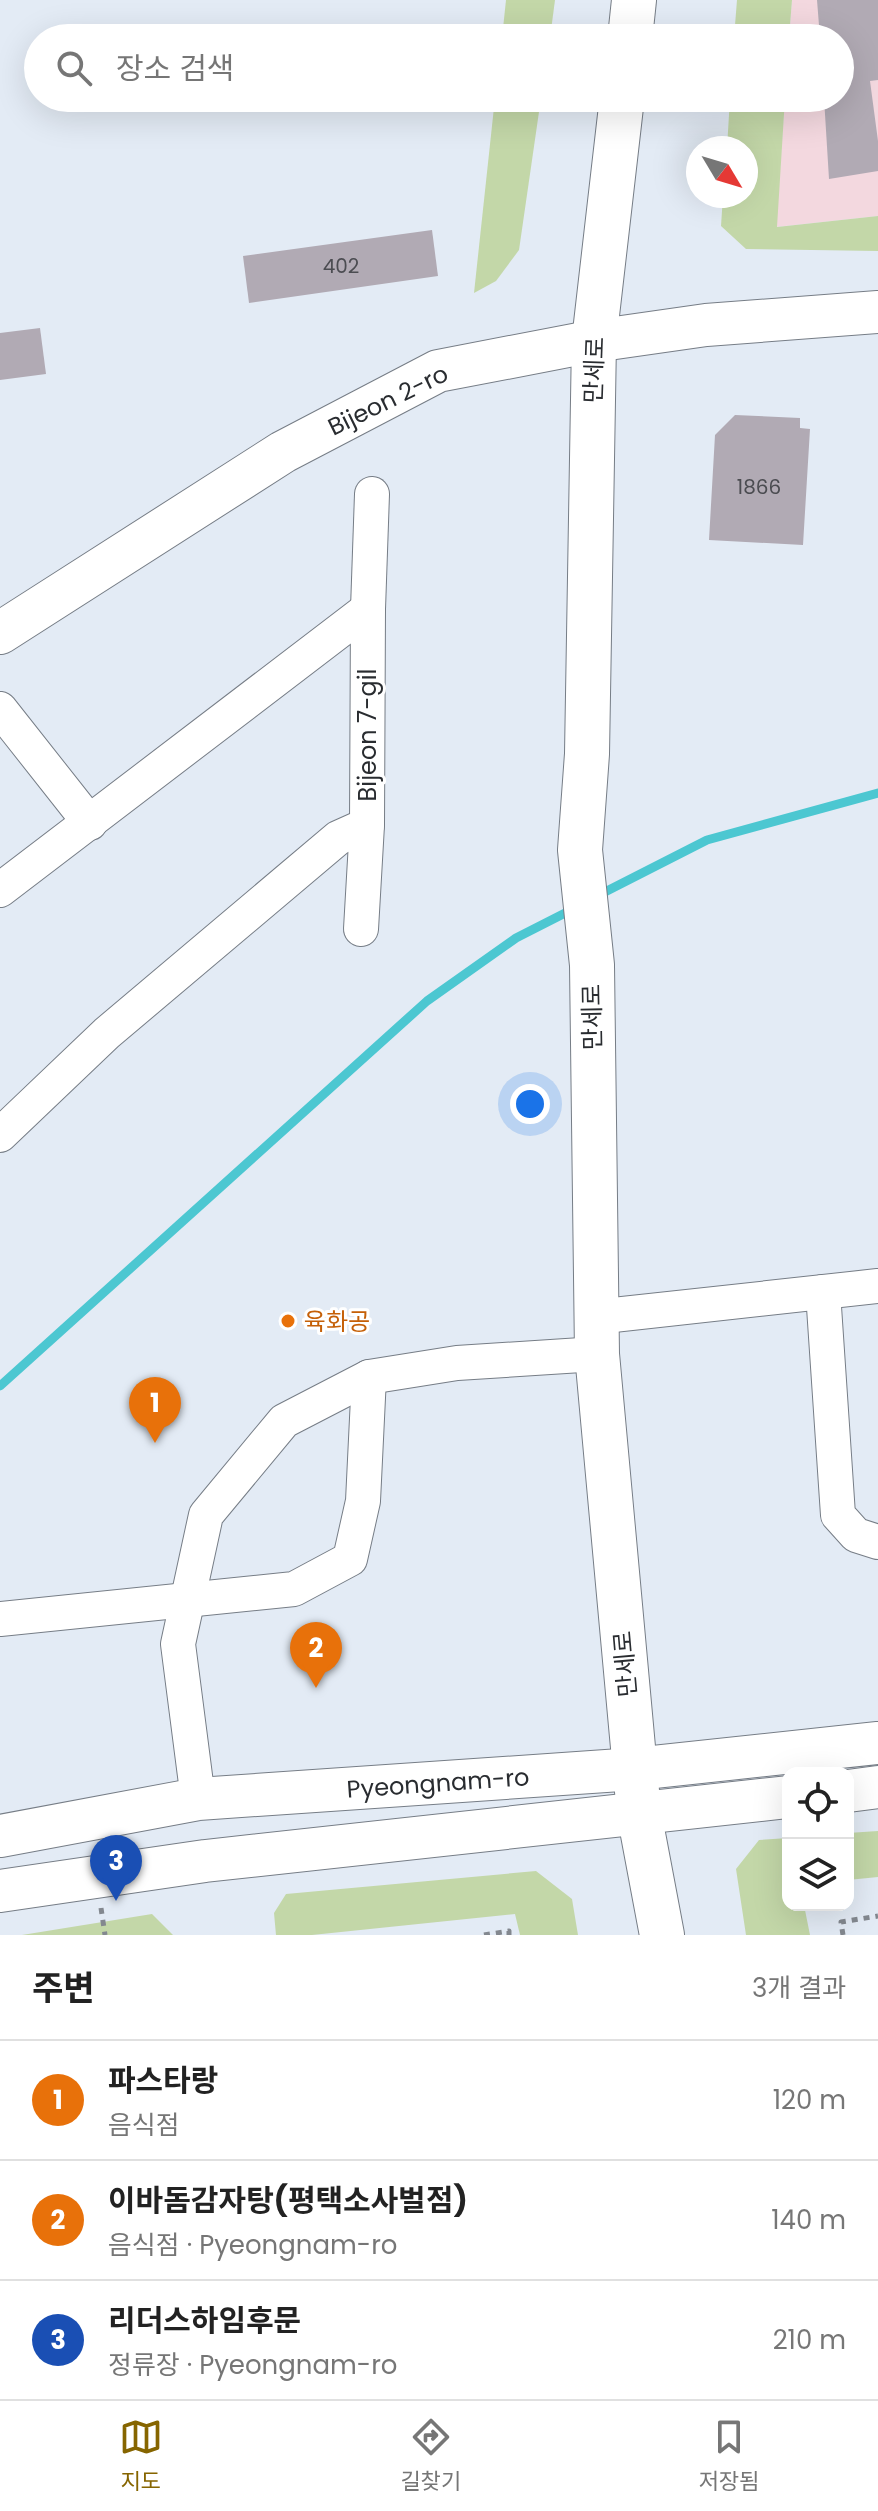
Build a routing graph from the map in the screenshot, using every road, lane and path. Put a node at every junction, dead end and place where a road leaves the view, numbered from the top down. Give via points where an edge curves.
1 (634, 0) edge
2 (631, 24) edge
3 (620, 112) edge
4 (878, 312) edge
5 (594, 341) junction
6 (372, 494) dead end
7 (368, 609) junction
8 (0, 633) edge
9 (0, 709) edge
10 (90, 823) junction
11 (367, 825) junction
12 (0, 890) edge
13 (361, 929) dead end
14 (0, 1135) edge
15 (878, 1286) edge
16 (823, 1292) junction
17 (596, 1335) junction
18 (369, 1377) junction
19 (878, 1542) edge
20 (188, 1598) junction
21 (0, 1619) edge
22 (878, 1743) edge
23 (635, 1769) junction
24 (878, 1787) edge
25 (854, 1790) edge
26 (782, 1798) edge
27 (198, 1799) junction
28 (639, 1813) junction
29 (0, 1836) edge
30 (0, 1891) edge
31 (100, 1902) dead end
32 (878, 1916) edge
33 (105, 1935) edge
34 (484, 1935) edge
35 (509, 1935) edge
36 (662, 1935) edge
37 (843, 1935) edge

1 - 2 main road
3 - 5 main road, 만세로
4 - 5 street, Bijeon 2-ro via 706,325
5 - 8 street, Bijeon 2-ro via 438,371 283,452
5 - 17 main road, 만세로 via 587,754 580,850 592,965
6 - 7 street, Bijeon 7-gil
7 - 10 street
7 - 11 street, Bijeon 7-gil
9 - 10 street
10 - 12 street
11 - 13 street
11 - 14 street, Bijeon 7-gil via 338,838 107,1033
15 - 16 street
16 - 17 street
16 - 19 street via 838,1515 856,1535
17 - 18 street
17 - 23 main road, 만세로
18 - 20 street via 284,1421 206,1515
18 - 20 street via 363,1501 350,1559 294,1589
20 - 21 street
20 - 27 street via 178,1644
22 - 23 street, Pyeongnam-ro
23 - 27 street, Pyeongnam-ro
23 - 28 main road, 만세로
24 - 25 street
26 - 28 street
27 - 29 street, Pyeongnam-ro
28 - 30 street via 205,1861
28 - 36 main road, 만세로
31 - 33 path
32 - 37 path via 841,1922
34 - 35 path

